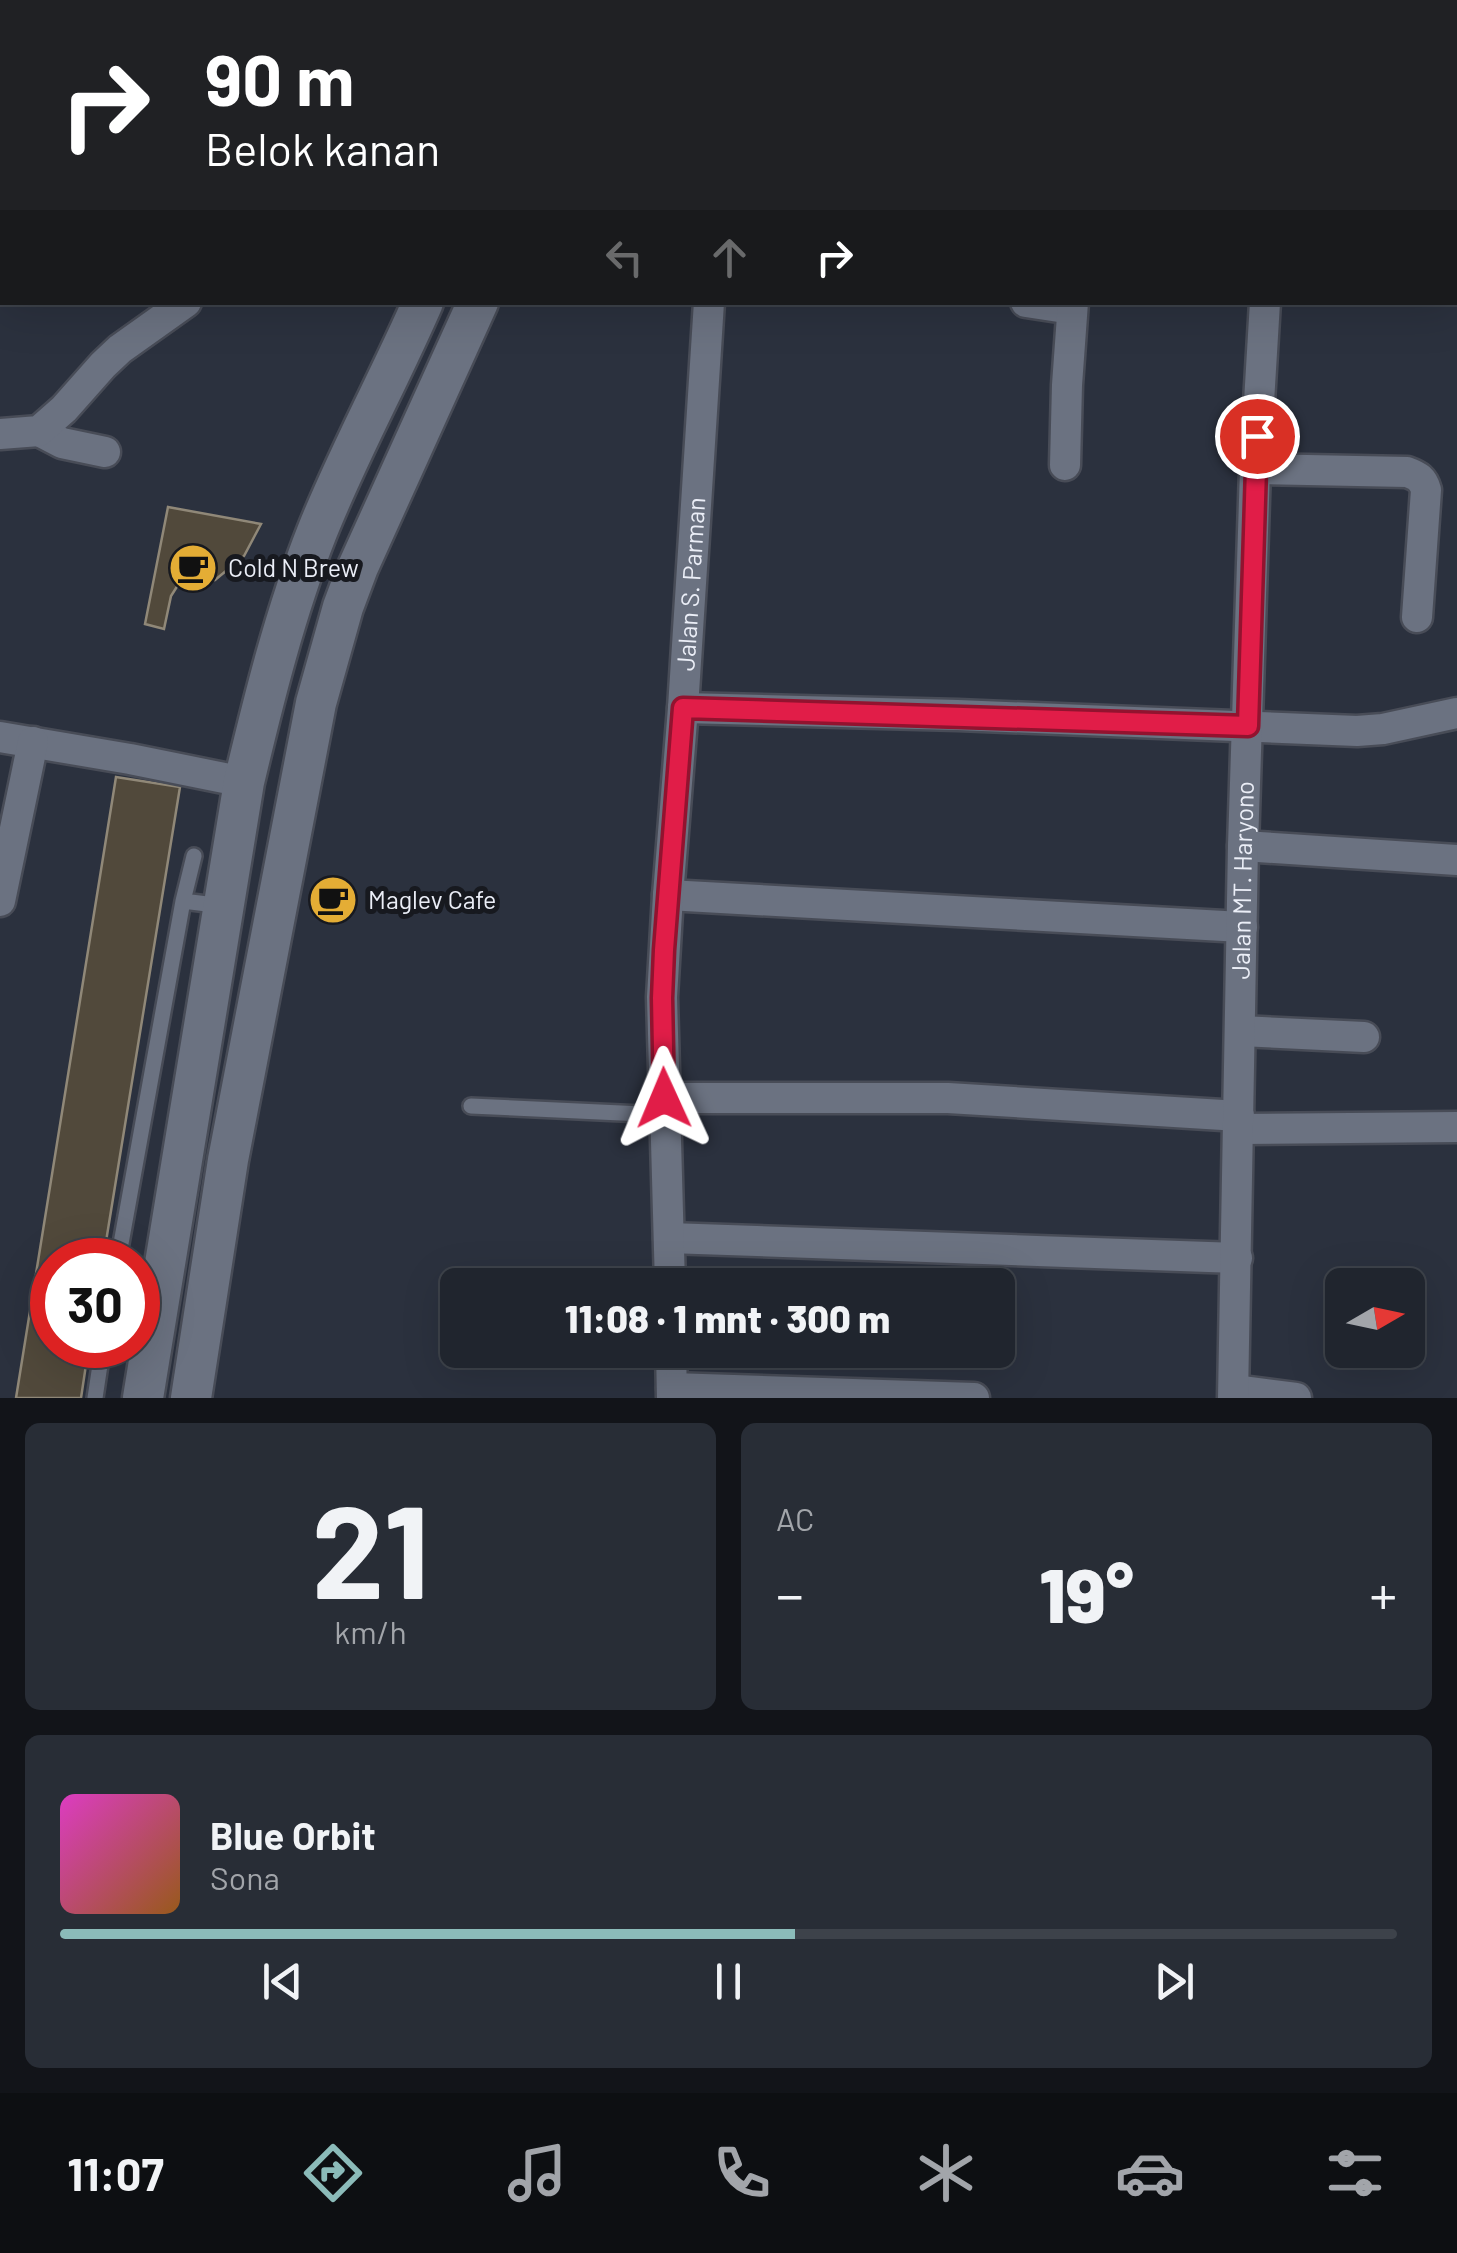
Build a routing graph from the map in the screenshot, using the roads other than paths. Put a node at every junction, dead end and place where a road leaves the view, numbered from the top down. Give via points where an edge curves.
1 (182, 305) edge
2 (422, 305) edge
3 (477, 305) edge
4 (709, 305) edge
5 (1265, 305) edge
6 (1072, 306) edge
7 (38, 431) junction
8 (0, 434) edge
9 (104, 452) dead end
10 (1065, 465) dead end
11 (1255, 469) junction
12 (1417, 617) dead end
13 (265, 692) junction
14 (316, 703) junction
15 (683, 708) junction
16 (1457, 713) edge
17 (1248, 726) junction
18 (0, 737) edge
19 (33, 742) junction
20 (244, 782) junction
21 (1243, 846) junction
22 (194, 856) dead end
23 (1457, 860) edge
24 (668, 895) junction
25 (183, 900) junction
26 (0, 901) edge
27 (223, 906) junction
28 (1242, 927) junction
29 (1240, 1032) junction
30 (1364, 1037) dead end
31 (174, 1077) junction
32 (471, 1106) dead end
33 (664, 1107) junction
34 (1239, 1122) junction
35 (1457, 1127) edge
36 (125, 1238) edge
37 (155, 1238) edge
38 (669, 1238) junction
39 (1237, 1258) junction
40 (670, 1268) edge
41 (100, 1368) edge
42 (145, 1368) edge
43 (671, 1368) edge
44 (672, 1393) edge
45 (1234, 1394) edge
46 (95, 1398) edge
47 (143, 1398) edge
48 (191, 1398) edge
49 (974, 1398) edge
50 (1296, 1398) edge

1 - 7 street via 103,364
2 - 13 street via 317,533
3 - 14 street via 358,567
4 - 15 street, Jalan S. Parman
5 - 11 street, Jalan MT. Haryono
6 - 10 street
7 - 8 street
7 - 9 street
11 - 12 street via 1418,475 1426,490
11 - 17 street, Jalan MT. Haryono
13 - 14 street
13 - 20 street
14 - 48 street via 228,1160
15 - 17 street
15 - 24 street, Jalan S. Parman
16 - 17 street via 1383,730
17 - 21 street, Jalan MT. Haryono
18 - 19 street
19 - 20 street
19 - 26 street
20 - 27 street
21 - 23 street
21 - 28 street, Jalan MT. Haryono
22 - 25 lane
24 - 28 street
24 - 33 street, Jalan S. Parman
25 - 27 lane
25 - 31 lane
27 - 31 street
28 - 29 street, Jalan MT. Haryono
29 - 30 street
29 - 34 street, Jalan MT. Haryono
31 - 36 lane
31 - 37 street
32 - 33 lane
33 - 34 street via 948,1098
33 - 38 street, Jalan S. Parman
34 - 35 street
34 - 39 street, Jalan MT. Haryono
38 - 39 street
38 - 40 street, Jalan S. Parman
39 - 45 street, Jalan MT. Haryono
41 - 46 lane
42 - 47 street
43 - 44 street
44 - 49 street
45 - 50 street

